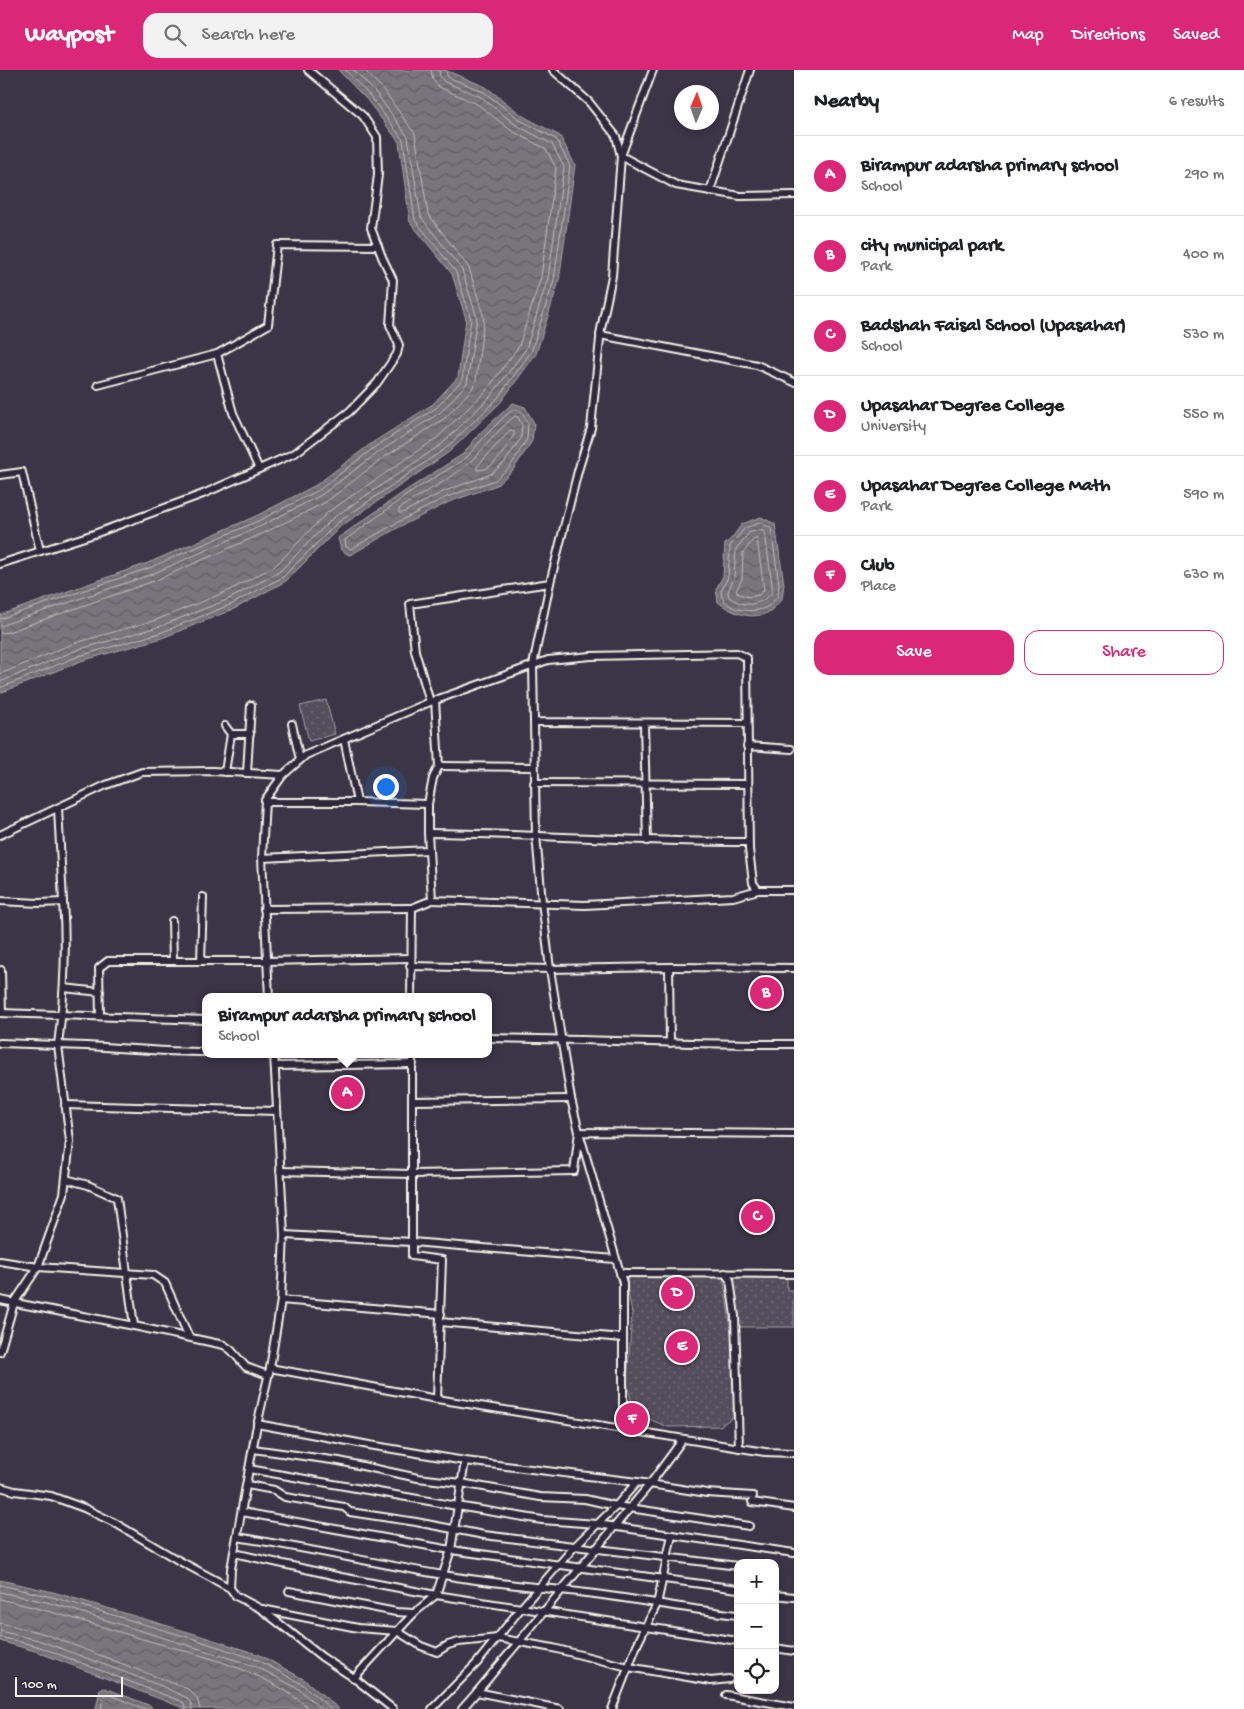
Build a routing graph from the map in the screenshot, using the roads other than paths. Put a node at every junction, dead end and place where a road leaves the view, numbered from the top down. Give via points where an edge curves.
1 (308, 70) edge
2 (553, 70) edge
3 (653, 70) edge
4 (750, 70) edge
5 (621, 156) junction
6 (710, 191) junction
7 (794, 195) edge
8 (378, 246) junction
9 (600, 335) junction
10 (217, 354) junction
11 (794, 382) edge
12 (98, 385) dead end
13 (259, 469) junction
14 (0, 475) edge
15 (40, 551) junction
16 (0, 564) edge
17 (550, 583) junction
18 (533, 665) junction
19 (432, 701) junction
20 (251, 705) dead end
21 (534, 722) junction
22 (748, 723) junction
23 (292, 724) dead end
24 (644, 724) junction
25 (225, 726) dead end
26 (230, 734) junction
27 (250, 734) junction
28 (344, 739) junction
29 (747, 746) junction
30 (792, 749) dead end
31 (300, 760) junction
32 (439, 766) junction
33 (534, 767) junction
34 (225, 772) junction
35 (247, 773) junction
36 (283, 775) junction
37 (534, 783) junction
38 (645, 783) junction
39 (748, 784) junction
40 (265, 802) junction
41 (357, 802) junction
42 (428, 804) junction
43 (58, 808) junction
44 (428, 833) junction
45 (0, 835) edge
46 (536, 835) junction
47 (646, 841) junction
48 (748, 842) junction
49 (429, 850) junction
50 (262, 858) junction
51 (758, 890) junction
52 (794, 890) edge
53 (203, 897) dead end
54 (432, 900) junction
55 (0, 901) edge
56 (63, 902) junction
57 (542, 902) junction
58 (412, 908) junction
59 (264, 909) junction
60 (172, 921) dead end
61 (410, 958) junction
62 (173, 961) junction
63 (266, 961) junction
64 (201, 962) junction
65 (410, 966) junction
66 (669, 967) junction
67 (794, 968) edge
68 (550, 969) junction
69 (1, 970) dead end
70 (64, 988) junction
71 (100, 992) junction
72 (269, 993) edge
73 (411, 993) edge
74 (1, 1013) edge
75 (62, 1015) junction
76 (100, 1016) junction
77 (202, 1020) edge
78 (492, 1038) edge
79 (561, 1038) junction
80 (0, 1043) edge
81 (670, 1043) junction
82 (794, 1044) edge
83 (58, 1045) junction
84 (202, 1052) edge
85 (274, 1058) edge
86 (412, 1058) edge
87 (413, 1064) junction
88 (275, 1066) junction
89 (571, 1099) junction
90 (413, 1101) junction
91 (65, 1105) junction
92 (277, 1111) junction
93 (579, 1132) junction
94 (794, 1134) edge
95 (280, 1171) junction
96 (413, 1174) junction
97 (66, 1179) junction
98 (284, 1235) junction
99 (412, 1242) junction
100 (615, 1259) junction
101 (0, 1261) edge
102 (38, 1267) junction
103 (620, 1273) junction
104 (725, 1273) junction
105 (126, 1274) junction
106 (794, 1274) edge
107 (0, 1300) edge
108 (281, 1300) junction
109 (14, 1303) junction
110 (441, 1314) junction
111 (440, 1322) junction
112 (134, 1326) junction
113 (189, 1337) junction
114 (623, 1338) junction
115 (0, 1352) edge
116 (270, 1368) junction
117 (268, 1375) junction
118 (437, 1399) junction
119 (257, 1424) junction
120 (623, 1429) junction
121 (683, 1439) junction
122 (739, 1448) junction
123 (253, 1449) junction
124 (794, 1453) edge
125 (465, 1461) junction
126 (249, 1469) junction
127 (637, 1482) junction
128 (461, 1483) junction
129 (650, 1484) junction
130 (247, 1485) junction
131 (0, 1487) edge
132 (457, 1506) junction
133 (616, 1506) junction
134 (629, 1508) junction
135 (794, 1508) edge
136 (242, 1512) junction
137 (597, 1524) junction
138 (749, 1526) dead end
139 (614, 1527) junction
140 (454, 1529) junction
141 (672, 1535) junction
142 (237, 1537) junction
143 (575, 1546) junction
144 (595, 1549) junction
145 (451, 1550) junction
146 (234, 1553) junction
147 (794, 1553) edge
148 (666, 1558) junction
149 (558, 1565) junction
150 (734, 1566) edge
151 (580, 1568) junction
152 (444, 1575) junction
153 (663, 1579) junction
154 (230, 1588) junction
155 (538, 1588) junction
156 (734, 1588) edge
157 (563, 1590) junction
158 (289, 1591) dead end
159 (436, 1594) junction
160 (779, 1595) edge
161 (794, 1597) edge
162 (657, 1604) junction
163 (522, 1607) junction
164 (261, 1609) junction
165 (545, 1611) junction
166 (414, 1613) junction
167 (734, 1615) edge
168 (647, 1627) junction
169 (397, 1631) junction
170 (498, 1638) junction
171 (734, 1640) edge
172 (518, 1643) junction
173 (779, 1649) edge
174 (794, 1651) edge
175 (628, 1668) junction
176 (354, 1678) junction
177 (729, 1679) dead end
178 (477, 1692) junction
179 (726, 1694) dead end
180 (794, 1707) edge
181 (393, 1709) edge
182 (432, 1709) edge
183 (462, 1709) edge
184 (560, 1709) edge
185 (612, 1709) edge

1 - 8 street via 363,116 377,137 378,175 372,228
2 - 5 street via 589,102 611,129
3 - 5 street
4 - 6 street
5 - 6 street via 676,185
5 - 9 street via 612,276
6 - 7 street via 740,196
8 - 10 street via 278,245 268,325
8 - 13 street via 393,280 390,325 400,344 397,354 378,383 350,411 295,453
9 - 11 street via 757,365
9 - 17 street via 590,428
10 - 12 street
10 - 13 street via 233,413
13 - 15 street via 203,494
14 - 15 street via 22,472
15 - 16 street
17 - 18 street
17 - 19 street via 410,604 415,652
18 - 19 street
18 - 21 street
18 - 22 street via 548,660 591,656 738,654 747,658
19 - 28 street
19 - 32 street
20 - 27 street
21 - 24 street
21 - 33 street
22 - 24 street
22 - 29 street
23 - 31 street
24 - 38 street
25 - 26 street
26 - 27 street
26 - 34 street
27 - 35 street
28 - 31 street
28 - 41 street
29 - 30 street
29 - 39 street
31 - 36 street
32 - 33 street
32 - 42 street
33 - 37 street
34 - 35 street
34 - 43 street via 142,772
35 - 36 street
36 - 40 street
37 - 38 street
37 - 46 street
38 - 39 street
38 - 47 street
39 - 48 street
40 - 41 street
40 - 50 street
41 - 42 street
42 - 44 street
43 - 45 street
43 - 56 street
44 - 46 street
44 - 49 street
46 - 47 street
46 - 57 street
47 - 48 street
48 - 51 street via 753,883
49 - 50 street
49 - 54 street
50 - 59 street
51 - 52 street
51 - 57 street via 734,897 585,905
53 - 64 street
54 - 57 street
54 - 58 street
55 - 56 street
56 - 70 street
57 - 68 street
58 - 59 street
58 - 61 street
59 - 63 street
60 - 62 street
61 - 63 street
61 - 65 street
62 - 64 street
62 - 71 street via 108,961 99,968
63 - 64 street
63 - 72 street
65 - 68 street
65 - 73 street
66 - 67 street
66 - 68 street
66 - 81 street
68 - 79 street
69 - 74 street
70 - 71 street
70 - 75 street
71 - 76 street
74 - 75 street
75 - 76 street
75 - 83 street
76 - 77 street
78 - 79 street
79 - 81 street
79 - 89 street
80 - 83 street
81 - 82 street
83 - 84 street
83 - 91 street
85 - 88 street
86 - 87 street
87 - 88 street
87 - 90 street
88 - 92 street
89 - 90 street
89 - 93 street
90 - 96 street
91 - 92 street
91 - 97 street via 70,1141
92 - 95 street
93 - 94 street
93 - 96 street via 574,1171
93 - 100 street
95 - 96 street
95 - 98 street
96 - 99 street
97 - 102 street via 64,1194
97 - 105 street via 117,1198
98 - 99 street
98 - 108 street
99 - 100 street
99 - 110 street via 412,1256 442,1260
100 - 103 street
101 - 102 street
102 - 105 street
102 - 109 street
103 - 104 street
103 - 114 street
104 - 106 street
104 - 122 street via 730,1280 735,1316
105 - 112 street
105 - 113 street via 153,1275 164,1283
107 - 109 street
108 - 110 street
108 - 116 street
109 - 112 street
109 - 115 street
110 - 111 street
111 - 114 street
111 - 118 street
112 - 113 street
113 - 117 street via 224,1344 246,1367
114 - 120 street
116 - 117 street
116 - 118 street
117 - 119 street
118 - 120 street
119 - 123 street
119 - 125 street
120 - 121 street
121 - 122 street
121 - 129 street
122 - 124 street
123 - 126 street
123 - 128 street
125 - 127 street
125 - 128 street
126 - 130 street
126 - 132 street
127 - 129 street
127 - 133 street
128 - 132 street
128 - 133 street
129 - 134 street
129 - 135 street
130 - 136 street
130 - 140 street via 274,1490 285,1497 344,1507 350,1512
131 - 154 street via 51,1496 84,1508
132 - 137 street via 542,1520
132 - 140 street
133 - 134 street
133 - 137 street
134 - 138 street
134 - 139 street
136 - 142 street
136 - 145 street
137 - 139 street
137 - 143 street
139 - 141 street
139 - 144 street
140 - 143 street
140 - 145 street
141 - 147 street
141 - 148 street
142 - 146 street
142 - 152 street
143 - 144 street
143 - 149 street
144 - 148 street
144 - 151 street
145 - 149 street
145 - 152 street
146 - 154 street
146 - 159 street via 341,1578
148 - 150 street
148 - 153 street
149 - 151 street
149 - 155 street
151 - 153 street
151 - 157 street
152 - 155 street
152 - 159 street
153 - 156 street
153 - 162 street
154 - 164 street via 236,1596
155 - 157 street
155 - 163 street
157 - 162 street
157 - 165 street
158 - 166 street
159 - 163 street
159 - 166 street
160 - 161 street
162 - 167 street
162 - 168 street
163 - 165 street
163 - 170 street
164 - 169 street via 358,1628
164 - 176 street
165 - 168 street
165 - 172 street
166 - 169 street
168 - 171 street
168 - 175 street
169 - 170 street via 420,1646 437,1652 459,1642
169 - 176 street
170 - 172 street
170 - 182 street
172 - 175 street via 553,1648
172 - 178 street
173 - 174 street
175 - 177 street via 711,1681
175 - 185 street
176 - 181 street
178 - 183 street
178 - 184 street
179 - 180 street

